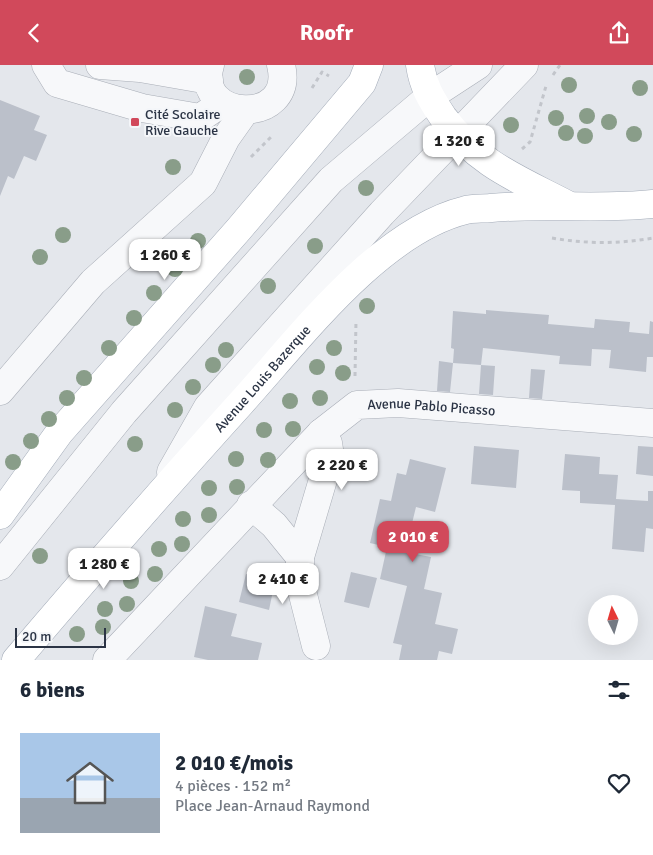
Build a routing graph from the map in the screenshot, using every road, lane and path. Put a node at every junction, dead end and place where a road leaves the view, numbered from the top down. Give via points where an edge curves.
1 (46, 65) edge
2 (100, 65) edge
3 (281, 65) edge
4 (369, 65) edge
5 (420, 65) edge
6 (478, 65) edge
7 (524, 65) edge
8 (222, 90) edge
9 (429, 97) junction
10 (457, 136) junction
11 (653, 205) edge
12 (571, 206) junction
13 (357, 312) dead end
14 (0, 391) edge
15 (358, 405) junction
16 (653, 423) edge
17 (321, 433) junction
18 (160, 493) junction
19 (251, 505) junction
20 (0, 515) edge
21 (300, 557) junction
22 (0, 566) edge
23 (316, 647) dead end
24 (16, 660) edge
25 (107, 660) edge

1 - 8 street via 57,83 142,108 200,118
2 - 8 street via 140,68
3 - 8 street via 281,84 276,95 262,107
4 - 20 main road via 362,83 239,229 58,433
5 - 9 main road
6 - 9 street
7 - 10 street
8 - 14 street via 226,138 203,183 93,283
9 - 10 main road
9 - 22 street via 331,180 124,412
10 - 12 main road via 492,166
10 - 18 street via 382,213 208,407
11 - 12 main road, Avenue Louis Bazerque via 618,208
12 - 18 main road, Avenue Louis Bazerque via 468,209 407,235 348,286
13 - 15 path via 355,388
15 - 16 street, Avenue Pablo Picasso via 398,403
15 - 17 street, Avenue Pablo Picasso
17 - 19 street, Avenue Pablo Picasso
17 - 21 street via 328,443 330,456
18 - 24 main road, Avenue Louis Bazerque
19 - 21 street via 274,525
19 - 25 street, Avenue Pablo Picasso
21 - 23 street via 300,583

